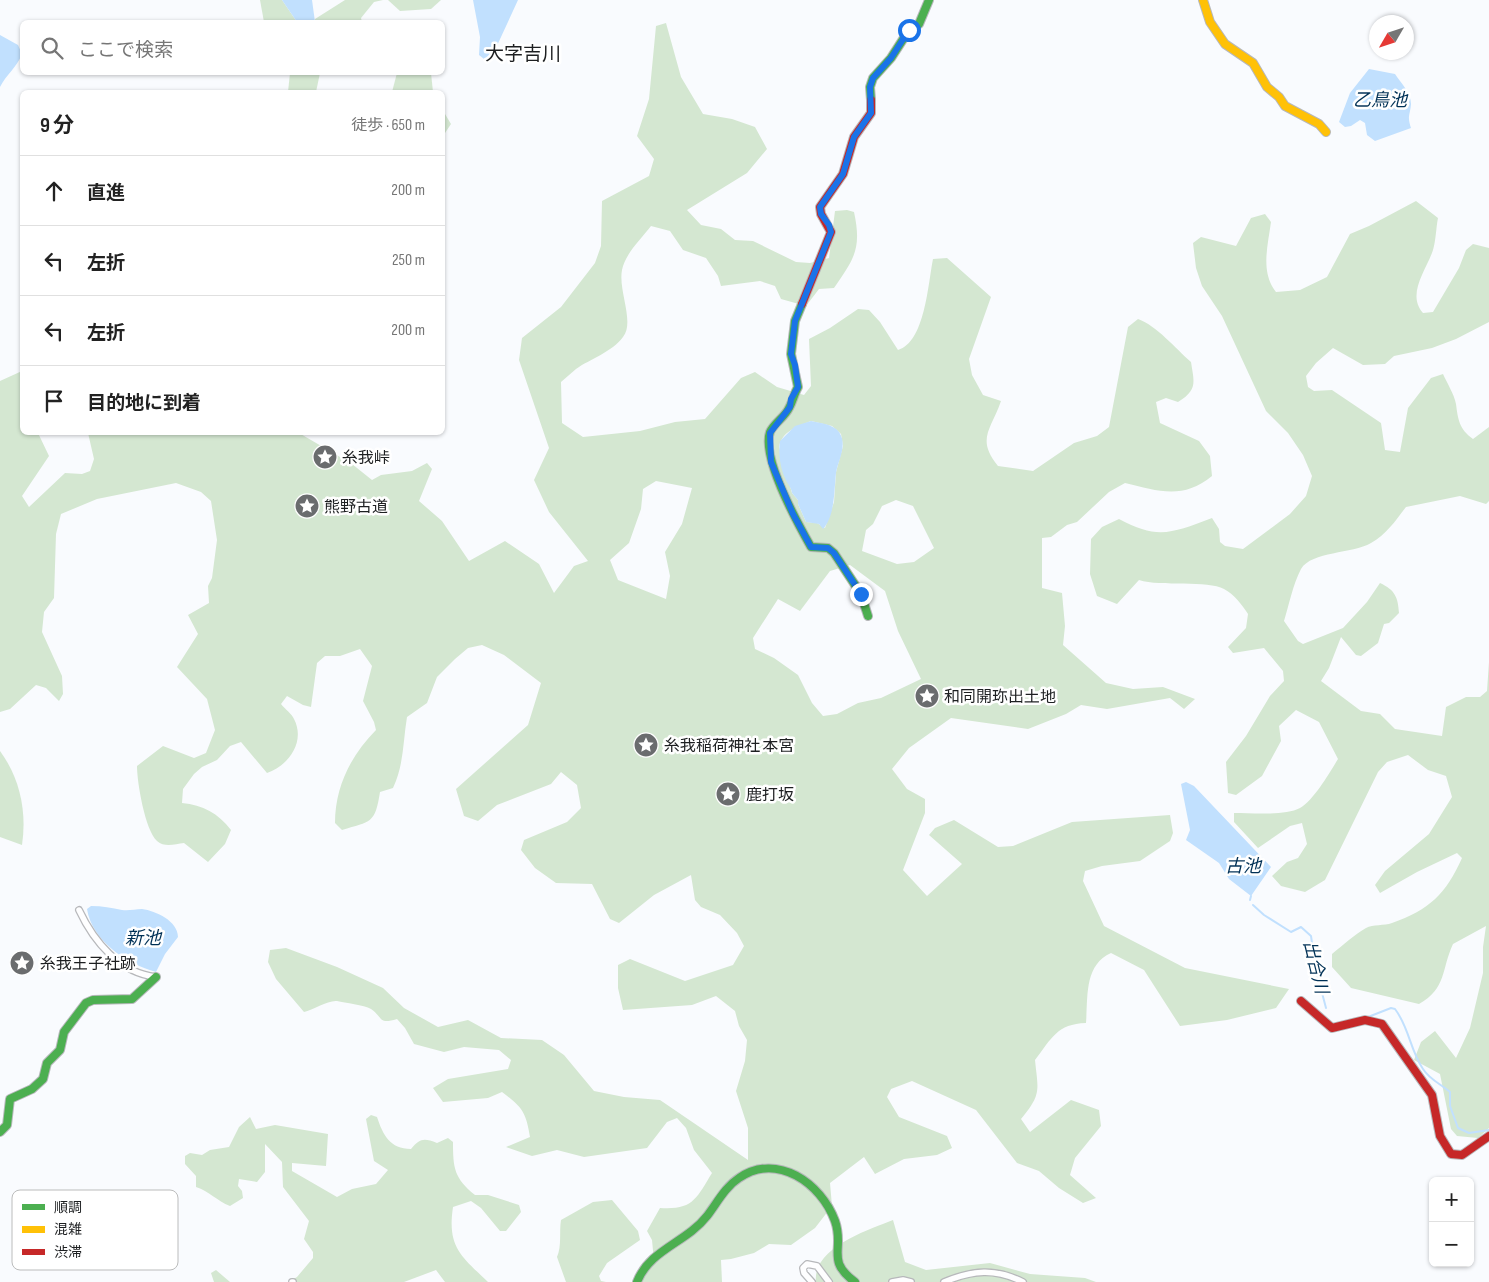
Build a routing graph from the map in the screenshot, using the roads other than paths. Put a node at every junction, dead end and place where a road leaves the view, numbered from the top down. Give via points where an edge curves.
1 (929, 0) edge
2 (1202, 0) edge
3 (1326, 132) dead end
4 (868, 616) dead end
5 (79, 910) dead end
6 (156, 977) joint
7 (1301, 1001) dead end
8 (0, 1132) edge
9 (1489, 1136) edge
10 (637, 1282) edge
11 (812, 1282) edge
12 (829, 1282) edge
13 (855, 1282) edge
14 (892, 1282) edge
15 (911, 1282) edge
16 (944, 1282) edge
17 (1023, 1282) edge

1 - 4 street via 919,24 909,30 873,78 871,113 854,137 843,174 820,207 831,232 795,321 791,354 798,387 790,407 770,433 771,462 801,530 811,547 828,548 834,553 861,594
2 - 3 street via 1210,22 1225,44 1253,63 1264,83 1285,106 1319,124
5 - 6 street via 111,955 134,971
6 - 8 street via 132,999 86,1003 64,1032 60,1050 46,1063 43,1079 32,1089 10,1099 7,1125
7 - 9 street via 1332,1028 1365,1020 1382,1024 1433,1098 1437,1127 1444,1148 1451,1154 1462,1155
10 - 13 street via 644,1264 696,1228 737,1179 753,1170 771,1169 799,1175 821,1198 838,1231 838,1264
11 - 12 street via 803,1271 807,1264 817,1266
14 - 15 street
16 - 17 street via 996,1271

